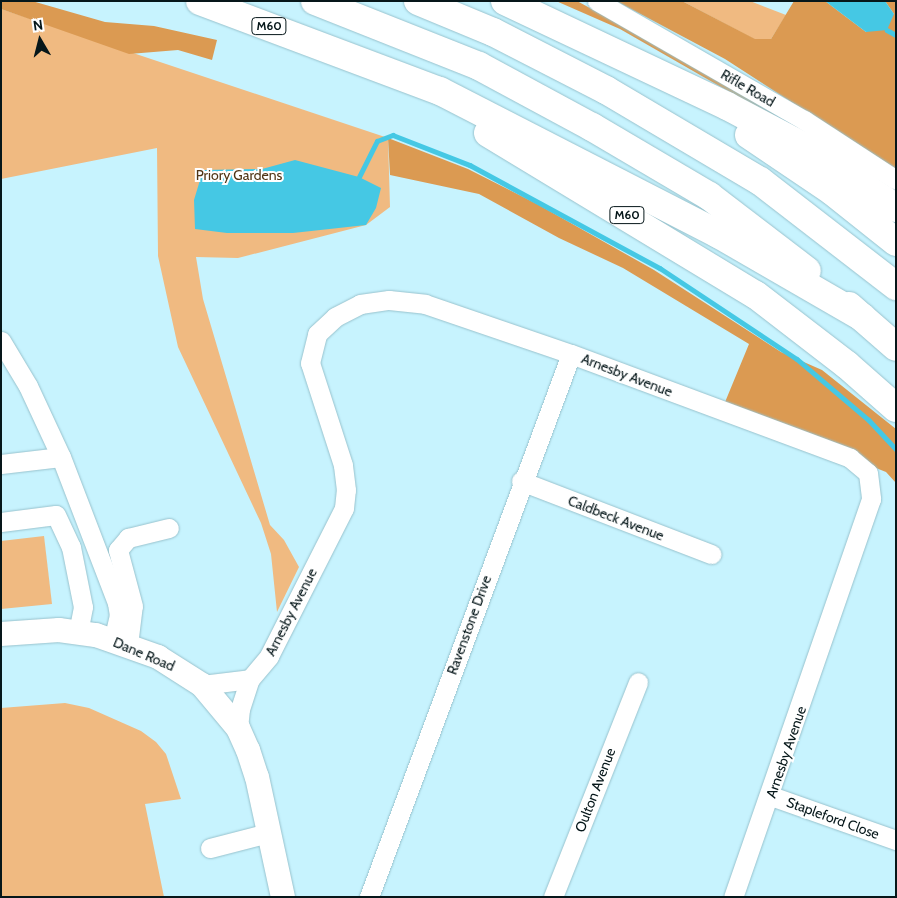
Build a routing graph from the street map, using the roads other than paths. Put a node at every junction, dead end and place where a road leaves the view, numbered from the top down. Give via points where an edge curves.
1 (200, 1) edge
2 (315, 1) edge
3 (418, 1) edge
4 (506, 1) edge
5 (597, 1) edge
6 (337, 52) junction
7 (621, 58) junction
8 (793, 165) junction
9 (896, 180) edge
10 (896, 208) edge
11 (896, 242) edge
12 (896, 257) edge
13 (896, 286) edge
14 (862, 317) junction
15 (2, 343) edge
16 (896, 348) edge
17 (571, 354) junction
18 (896, 408) edge
19 (61, 457) junction
20 (1, 464) edge
21 (522, 481) junction
22 (1, 522) edge
23 (170, 528) dead end
24 (711, 554) dead end
25 (78, 632) junction
26 (1, 634) edge
27 (120, 643) junction
28 (250, 679) junction
29 (638, 682) dead end
30 (202, 685) junction
31 (238, 728) junction
32 (771, 796) junction
33 (268, 833) junction
34 (896, 840) edge
35 (210, 846) dead end
36 (283, 897) edge
37 (369, 897) edge
38 (553, 897) edge
39 (733, 897) edge

1 - 6 highway, M60
2 - 14 highway, M60 via 479,66 592,127 709,196 771,240
3 - 13 highway via 494,32 606,90 760,181
4 - 7 highway
5 - 9 street, Rifle Road via 804,120
6 - 14 highway, M60 via 440,91 566,153 718,234
6 - 18 highway, M60 via 442,106 756,295 847,365
7 - 8 highway via 764,144
7 - 10 highway via 726,106 810,150
8 - 11 highway via 832,191
8 - 12 highway
14 - 16 highway, M60
15 - 19 street via 28,386
17 - 21 street, Ravenstone Drive
17 - 28 street, Arnesby Avenue via 424,304 389,300 360,304 325,325 317,334 310,363 343,465 344,508 269,656
17 - 32 street, Arnesby Avenue via 850,458 868,473 871,499
19 - 20 street
19 - 27 street via 117,603
21 - 24 street, Caldbeck Avenue
21 - 37 street, Ravenstone Drive
22 - 25 street via 56,515 71,547 83,607
23 - 27 street via 128,538 118,550 132,596
25 - 26 main road, Dane Road
25 - 27 main road, Dane Road
27 - 30 main road, Dane Road via 158,657
28 - 30 street
28 - 31 street, Arnesby Avenue via 240,709
29 - 38 street, Oulton Avenue
30 - 31 main road, Dane Road
31 - 33 main road, Dane Road via 257,777
32 - 34 street, Stapleford Close
32 - 39 street, Arnesby Avenue
33 - 35 street
33 - 36 main road, Dane Road

